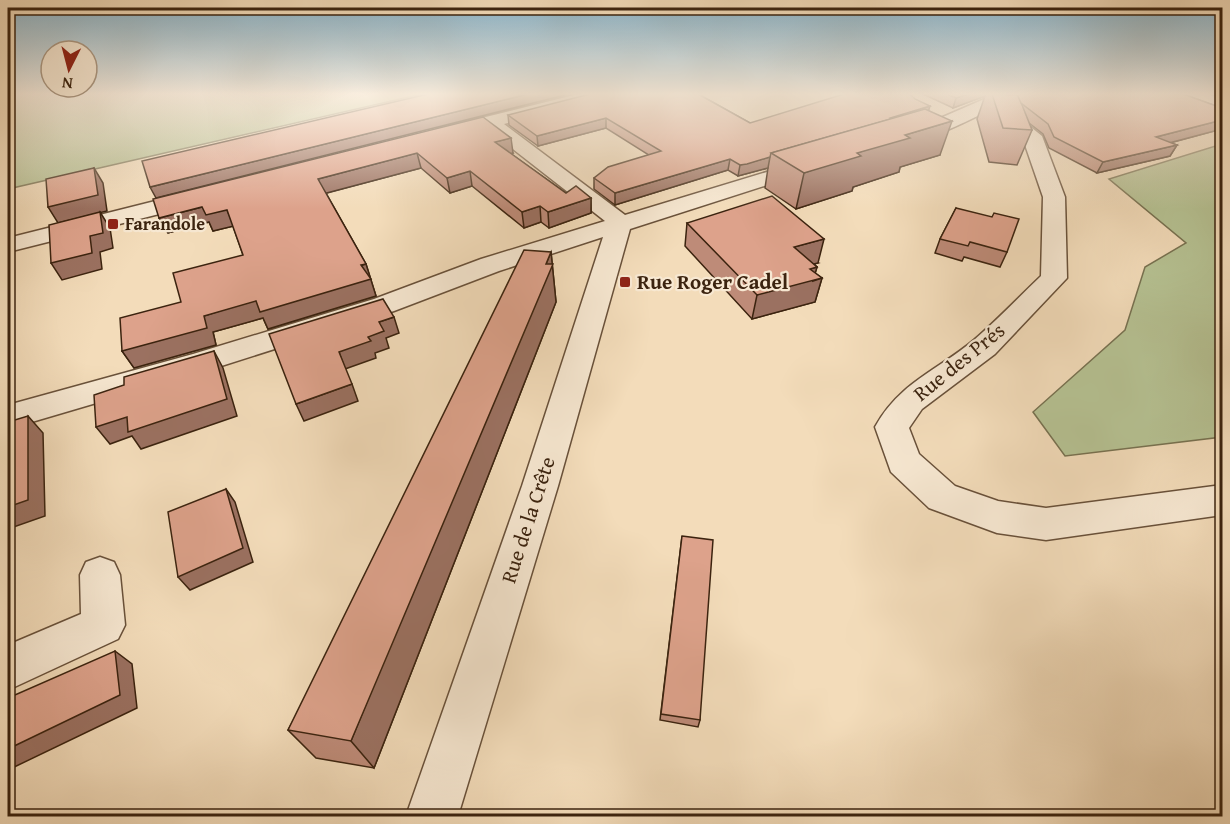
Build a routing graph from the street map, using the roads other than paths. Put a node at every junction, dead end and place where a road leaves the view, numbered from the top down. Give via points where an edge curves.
1 (446, 132) edge
2 (504, 132) edge
3 (915, 132) edge
4 (1029, 132) edge
5 (421, 139) edge
6 (892, 140) edge
7 (826, 160) edge
8 (218, 192) edge
9 (620, 223) junction
10 (8, 245) edge
11 (8, 417) edge
12 (1222, 500) edge
13 (100, 575) dead end
14 (8, 668) edge
15 (432, 816) edge

1 - 5 street
2 - 9 street
3 - 6 street
4 - 12 street, Rue des Prés via 1054,197 1054,278 984,347 911,401 891,427 904,462 942,497 997,517 1046,524
7 - 9 street
8 - 10 street
9 - 11 street via 384,305
9 - 15 street, Rue de la Crête via 536,498
13 - 14 street via 103,625

